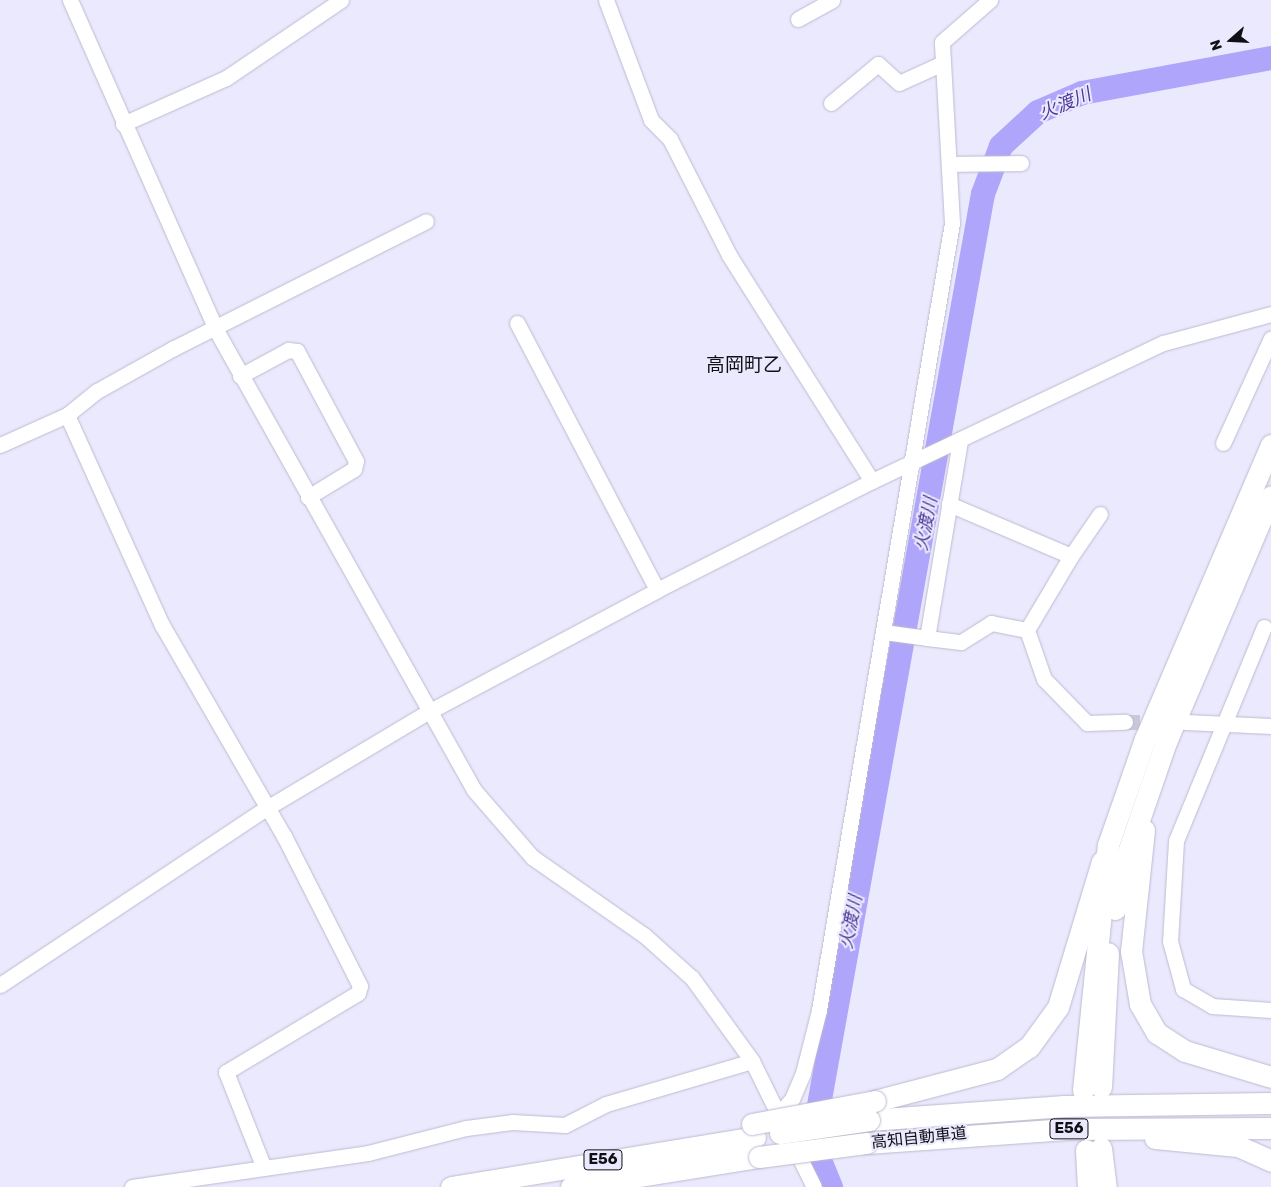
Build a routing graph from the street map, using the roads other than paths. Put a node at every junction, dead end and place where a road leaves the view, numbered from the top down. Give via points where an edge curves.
1 (70, 0) edge
2 (341, 0) edge
3 (606, 0) edge
4 (832, 0) edge
5 (990, 0) edge
6 (798, 19) dead end
7 (943, 63) junction
8 (831, 103) dead end
9 (123, 124) junction
10 (1021, 163) dead end
11 (951, 164) junction
12 (426, 221) dead end
13 (1271, 314) edge
14 (517, 323) dead end
15 (216, 330) junction
16 (1271, 338) edge
17 (240, 376) junction
18 (67, 415) junction
19 (955, 443) junction
20 (1223, 443) dead end
21 (0, 445) edge
22 (1271, 445) edge
23 (914, 462) junction
24 (872, 481) junction
25 (1271, 496) edge
26 (308, 497) junction
27 (949, 504) junction
28 (1100, 514) dead end
29 (1072, 556) junction
30 (657, 590) junction
31 (1264, 627) dead end
32 (1028, 630) junction
33 (888, 632) junction
34 (923, 638) junction
35 (428, 712) junction
36 (1125, 722) tunnel mouth
37 (1185, 722) dead end
38 (1226, 724) junction
39 (1271, 726) edge
40 (265, 809) junction
41 (1145, 812) junction
42 (1108, 845) junction
43 (0, 985) edge
44 (1271, 1010) edge
45 (752, 1061) junction
46 (1271, 1077) edge
47 (1271, 1103) edge
48 (872, 1111) junction
49 (778, 1114) junction
50 (1271, 1128) edge
51 (1066, 1129) junction
52 (755, 1139) junction
53 (1271, 1161) edge
54 (264, 1168) junction
55 (206, 1183) edge
56 (810, 1185) edge
57 (132, 1187) edge
58 (451, 1187) edge
59 (571, 1187) edge
60 (1088, 1187) edge
61 (1106, 1187) edge

1 - 9 street
2 - 9 street via 226,78
3 - 24 street via 651,120 670,139 728,255
4 - 6 street
5 - 7 street via 942,42
7 - 8 street via 899,83 878,64
7 - 11 street
9 - 15 street
10 - 11 street
11 - 23 street via 952,223
12 - 15 street
13 - 19 street via 1163,343
14 - 30 street
15 - 17 street
15 - 18 street via 133,370
16 - 20 street
17 - 26 street
17 - 26 street via 288,350 297,351 356,461 354,469
18 - 21 street
18 - 40 street via 162,625
19 - 23 street
19 - 27 street
22 - 42 highway via 1145,739
23 - 24 street
23 - 33 street
24 - 30 street
25 - 41 highway via 1166,742
26 - 35 street
27 - 29 street
27 - 34 street
28 - 29 street
29 - 32 street
30 - 35 street
31 - 38 street
32 - 34 street via 991,623 961,642
32 - 36 street via 1044,679 1088,723
33 - 34 street
33 - 49 street via 835,929 803,1073 792,1098
35 - 40 street
35 - 45 street via 492,816 546,868 669,954 713,1002
37 - 38 street
38 - 39 street
38 - 44 street via 1176,841 1170,941 1183,989 1212,1006
40 - 43 street
40 - 54 street via 284,836 360,986 358,993 226,1072
41 - 42 highway via 1128,855 1109,935 1092,1088
41 - 46 highway via 1131,951 1140,1004 1157,1033 1185,1052
42 - 48 highway via 1086,900 1072,968 1058,1007 1029,1047 997,1069
45 - 49 street
45 - 54 street via 606,1104 565,1125 512,1122 466,1128 368,1153
47 - 48 highway, 高知自動車道 / E56
48 - 52 highway, bridge
49 - 56 street
50 - 51 highway, 高知自動車道 / E56
51 - 52 highway, 高知自動車道 / E56, bridge via 867,1143
51 - 53 highway via 1238,1146
52 - 58 highway, E56
52 - 59 highway, 高知自動車道 / E56
54 - 55 street
55 - 57 street
60 - 61 highway via 1094,1149

